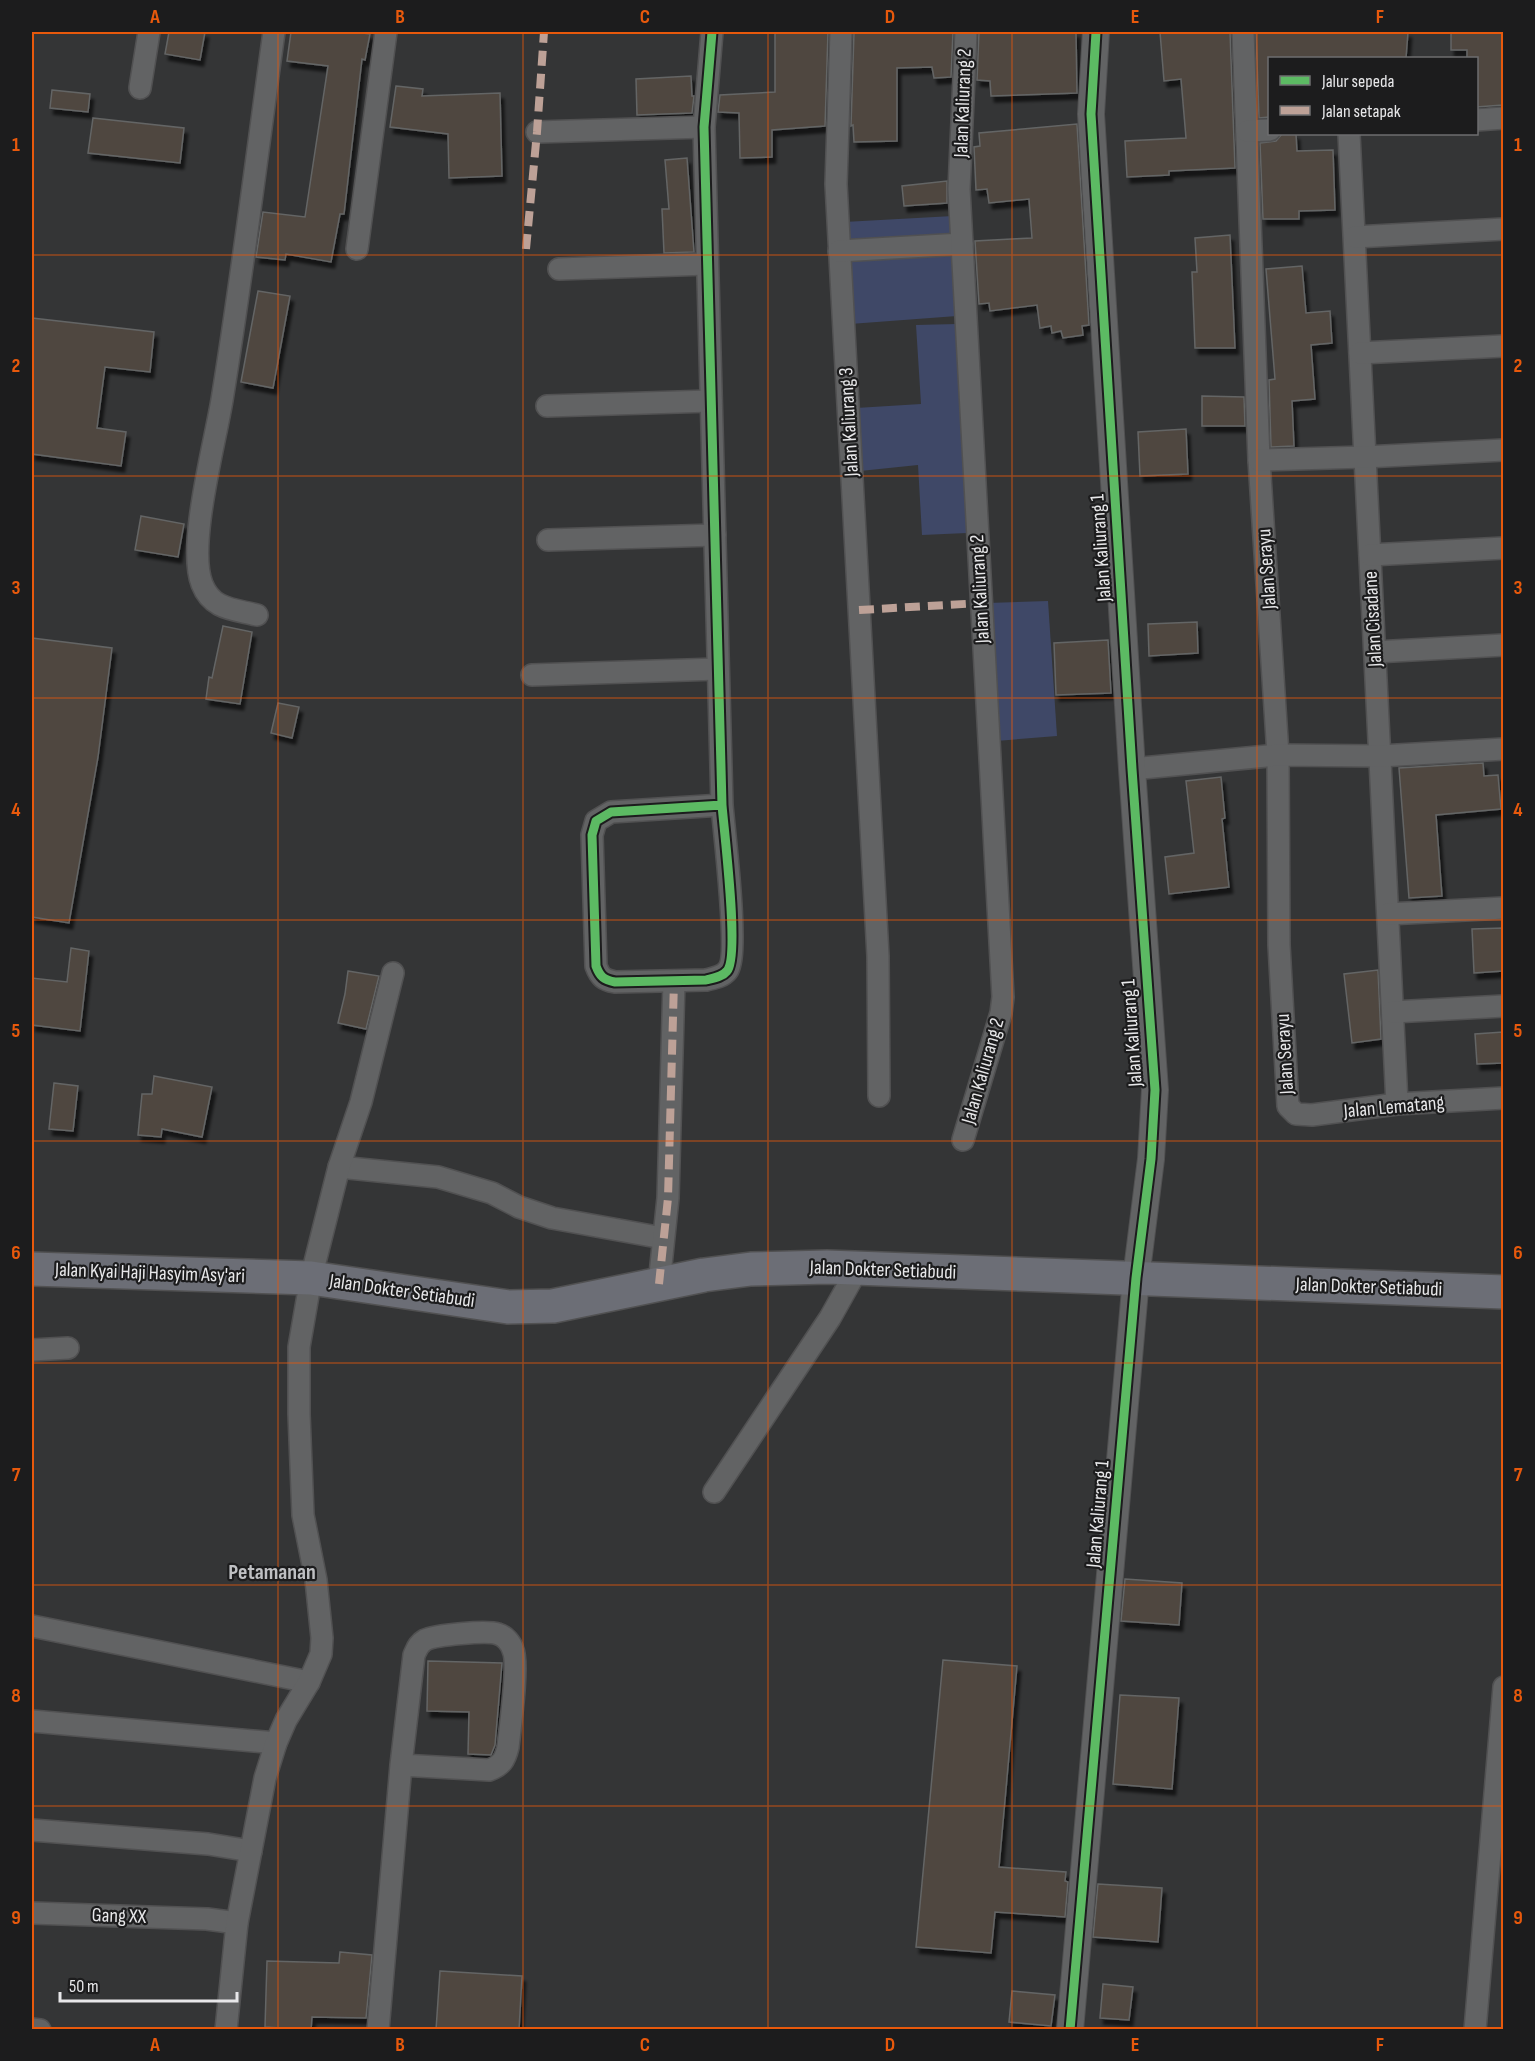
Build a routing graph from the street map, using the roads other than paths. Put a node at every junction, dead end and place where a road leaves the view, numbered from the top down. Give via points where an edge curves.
1 (149, 32) edge
2 (274, 32) edge
3 (386, 32) edge
4 (712, 32) edge
5 (841, 32) edge
6 (966, 32) edge
7 (1096, 32) edge
8 (1243, 32) edge
9 (140, 88) dead end
10 (1503, 118) edge
11 (1478, 120) edge
12 (704, 128) junction
13 (1268, 130) edge
14 (1247, 131) junction
15 (537, 132) dead end
16 (1349, 135) edge
17 (1503, 230) edge
18 (1355, 237) junction
19 (962, 244) junction
20 (357, 249) dead end
21 (839, 251) junction
22 (707, 264) junction
23 (559, 269) dead end
24 (1503, 345) edge
25 (1360, 353) junction
26 (711, 401) junction
27 (547, 406) dead end
28 (1503, 450) edge
29 (1365, 458) junction
30 (1259, 460) junction
31 (715, 535) junction
32 (548, 540) dead end
33 (1503, 548) edge
34 (1370, 555) junction
35 (257, 615) dead end
36 (1503, 645) edge
37 (1375, 652) junction
38 (718, 669) junction
39 (532, 675) dead end
40 (1503, 749) edge
41 (1278, 755) junction
42 (1380, 756) junction
43 (1132, 769) junction
44 (722, 805) junction
45 (1503, 908) edge
46 (1388, 914) junction
47 (393, 973) dead end
48 (674, 981) junction
49 (1503, 1006) edge
50 (1393, 1012) junction
51 (879, 1096) dead end
52 (1503, 1098) edge
53 (1397, 1104) junction
54 (1288, 1106) joint
55 (963, 1140) dead end
56 (339, 1167) junction
57 (663, 1238) junction
58 (858, 1268) junction
59 (32, 1269) edge
60 (254, 1277) joint
61 (310, 1278) junction
62 (1137, 1278) junction
63 (659, 1284) junction
64 (1503, 1292) edge
65 (68, 1348) dead end
66 (32, 1350) edge
67 (714, 1492) dead end
68 (32, 1626) edge
69 (309, 1682) junction
70 (1503, 1687) edge
71 (32, 1720) edge
72 (276, 1743) junction
73 (401, 1764) junction
74 (32, 1830) edge
75 (242, 1850) junction
76 (32, 1912) edge
77 (223, 1922) junction
78 (32, 2029) edge
79 (40, 2030) edge
80 (226, 2030) edge
81 (378, 2030) edge
82 (1070, 2030) edge
83 (1475, 2030) edge

1 - 9 street
2 - 35 street via 198,542 199,576 208,596 219,606
3 - 20 street
4 - 12 street
5 - 21 street, Jalan Kaliurang 3 via 836,184
6 - 19 street, Jalan Kaliurang 2 via 959,189
7 - 43 street, Jalan Kaliurang 1 via 1091,114
8 - 14 street, Jalan Serayu
10 - 11 street
12 - 15 street
12 - 22 street
13 - 14 street
14 - 30 street, Jalan Serayu
16 - 18 street, Jalan Cisadane
17 - 18 street
18 - 25 street, Jalan Cisadane
19 - 21 street
19 - 55 street, Jalan Kaliurang 2 via 1003,997
21 - 51 street, Jalan Kaliurang 3 via 878,956
22 - 23 street
22 - 26 street
24 - 25 street
25 - 29 street, Jalan Cisadane
26 - 27 street
26 - 31 street
28 - 29 street
29 - 30 street
29 - 34 street, Jalan Cisadane
30 - 41 street, Jalan Serayu
31 - 32 street
31 - 38 street
33 - 34 street
34 - 37 street, Jalan Cisadane
36 - 37 street
37 - 42 street, Jalan Cisadane
38 - 39 street
38 - 44 street
40 - 42 street
41 - 42 street
41 - 43 street
41 - 54 street, Jalan Serayu via 1279,945
42 - 46 street, Jalan Cisadane
43 - 62 street, Jalan Kaliurang 1 via 1155,1090
44 - 48 street via 732,958 728,970 718,978
44 - 48 street via 611,812 596,821 591,835 599,974 615,982
45 - 46 street
46 - 50 street, Jalan Cisadane
47 - 56 street via 361,1102
48 - 57 street via 671,1129
49 - 50 street
50 - 53 street, Jalan Cisadane
52 - 53 street, Jalan Lematang
53 - 54 street, Jalan Lematang via 1312,1115 1296,1114
56 - 57 street via 438,1178 492,1193 552,1218
56 - 61 street
57 - 63 street
58 - 62 highway, Jalan Dokter Setiabudi
58 - 63 highway, Jalan Dokter Setiabudi via 751,1269
58 - 67 street via 830,1318
59 - 60 highway, Jalan Kyai Haji Hasyim Asy'ari
60 - 61 highway, Jalan Dokter Setiabudi
61 - 63 highway, Jalan Dokter Setiabudi via 508,1306 553,1306
61 - 69 street via 299,1347 299,1414 303,1515 322,1638 321,1654
62 - 64 highway, Jalan Dokter Setiabudi
62 - 82 street, Jalan Kaliurang 1
65 - 66 street
68 - 69 street
69 - 72 street
70 - 83 street
71 - 72 street
72 - 75 street
73 - 73 street via 489,1770 498,1767 508,1747 515,1669 515,1653 509,1642 499,1634 489,1633 444,1635 418,1645
73 - 81 street
74 - 75 street
75 - 77 street
76 - 77 street, Gang XX
77 - 80 street
78 - 79 street

